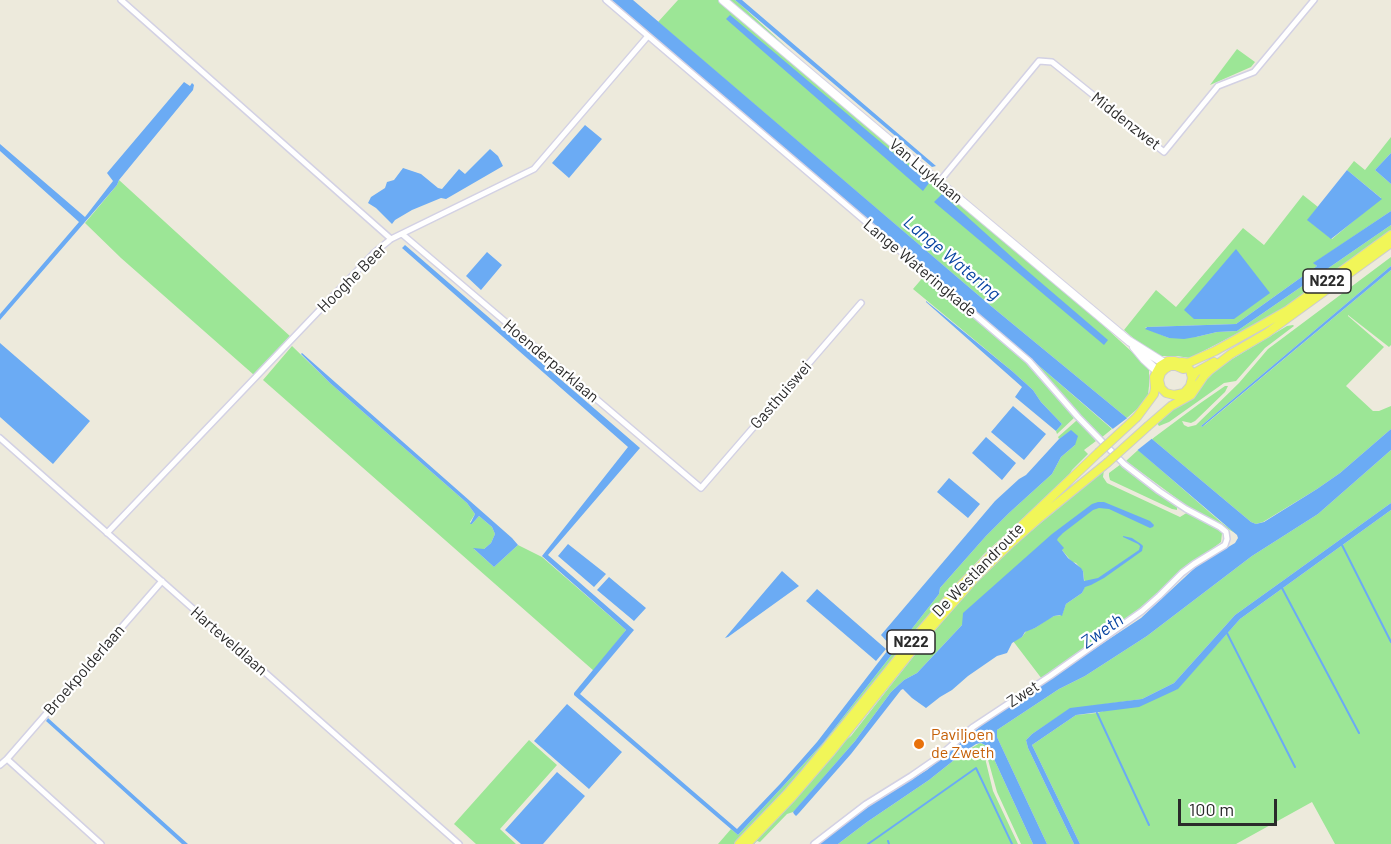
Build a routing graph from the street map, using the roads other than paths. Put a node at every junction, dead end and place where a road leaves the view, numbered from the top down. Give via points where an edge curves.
1 (121, 0) edge
2 (606, 0) edge
3 (723, 0) edge
4 (1314, 0) edge
5 (648, 36) junction
6 (939, 182) junction
7 (402, 234) junction
8 (1391, 236) edge
9 (391, 239) junction
10 (1391, 243) edge
11 (861, 303) dead end
12 (1129, 341) junction
13 (1231, 354) junction
14 (1164, 363) junction
15 (1185, 365) junction
16 (1158, 372) junction
17 (1192, 378) junction
18 (1158, 388) junction
19 (1171, 395) junction
20 (1148, 426) junction
21 (0, 438) edge
22 (701, 488) joint
23 (107, 533) junction
24 (1227, 539) joint
25 (162, 581) junction
26 (7, 759) junction
27 (0, 765) edge
28 (101, 844) edge
29 (459, 844) edge
30 (739, 844) edge
31 (747, 844) edge
32 (814, 844) edge

1 - 9 street
2 - 5 street, Lange Wateringkade
3 - 6 street, Van Luyklaan
4 - 6 street, Middenzwet via 1254,72 1218,86 1164,152 1052,62 1039,62
5 - 7 street, Hooghe Beer via 534,169
5 - 24 street, Lange Wateringkade via 1029,361 1124,464 1186,509 1220,527
6 - 12 street, Van Luyklaan
7 - 9 street, Hooghe Beer
7 - 22 street, Hoenderparklaan
8 - 15 main road, N222 via 1287,310 1209,357
9 - 23 street, Hooghe Beer
10 - 13 main road, De Westlandroute / N222 via 1267,333
11 - 22 street, Gasthuiswei
12 - 14 street, Van Luyklaan
12 - 16 street, Van Luyklaan
13 - 17 main road, De Westlandroute / N222 via 1199,370
13 - 20 main road, De Westlandroute / N222 via 1204,376 1191,395
14 - 15 main road, N222 via 1175,361
14 - 16 main road
15 - 16 main road, N222 via 1183,369 1170,366
15 - 17 main road
16 - 18 main road, N222 via 1154,377
17 - 19 main road, N222 via 1187,391
18 - 19 main road
18 - 30 main road, De Westlandroute / N222, bridge via 1137,417 956,590 806,772
19 - 20 main road, De Westlandroute / N222
20 - 31 main road, De Westlandroute / N222, bridge via 1020,534 967,586 830,753
21 - 23 street, Harteveldlaan
23 - 25 street, Harteveldlaan
24 - 32 street, Zwet via 1225,545 1182,573 1142,611 973,727 937,758
25 - 26 street, Broekpolderlaan
25 - 29 street, Harteveldlaan
26 - 27 street, Broekpolderlaan
26 - 28 street

